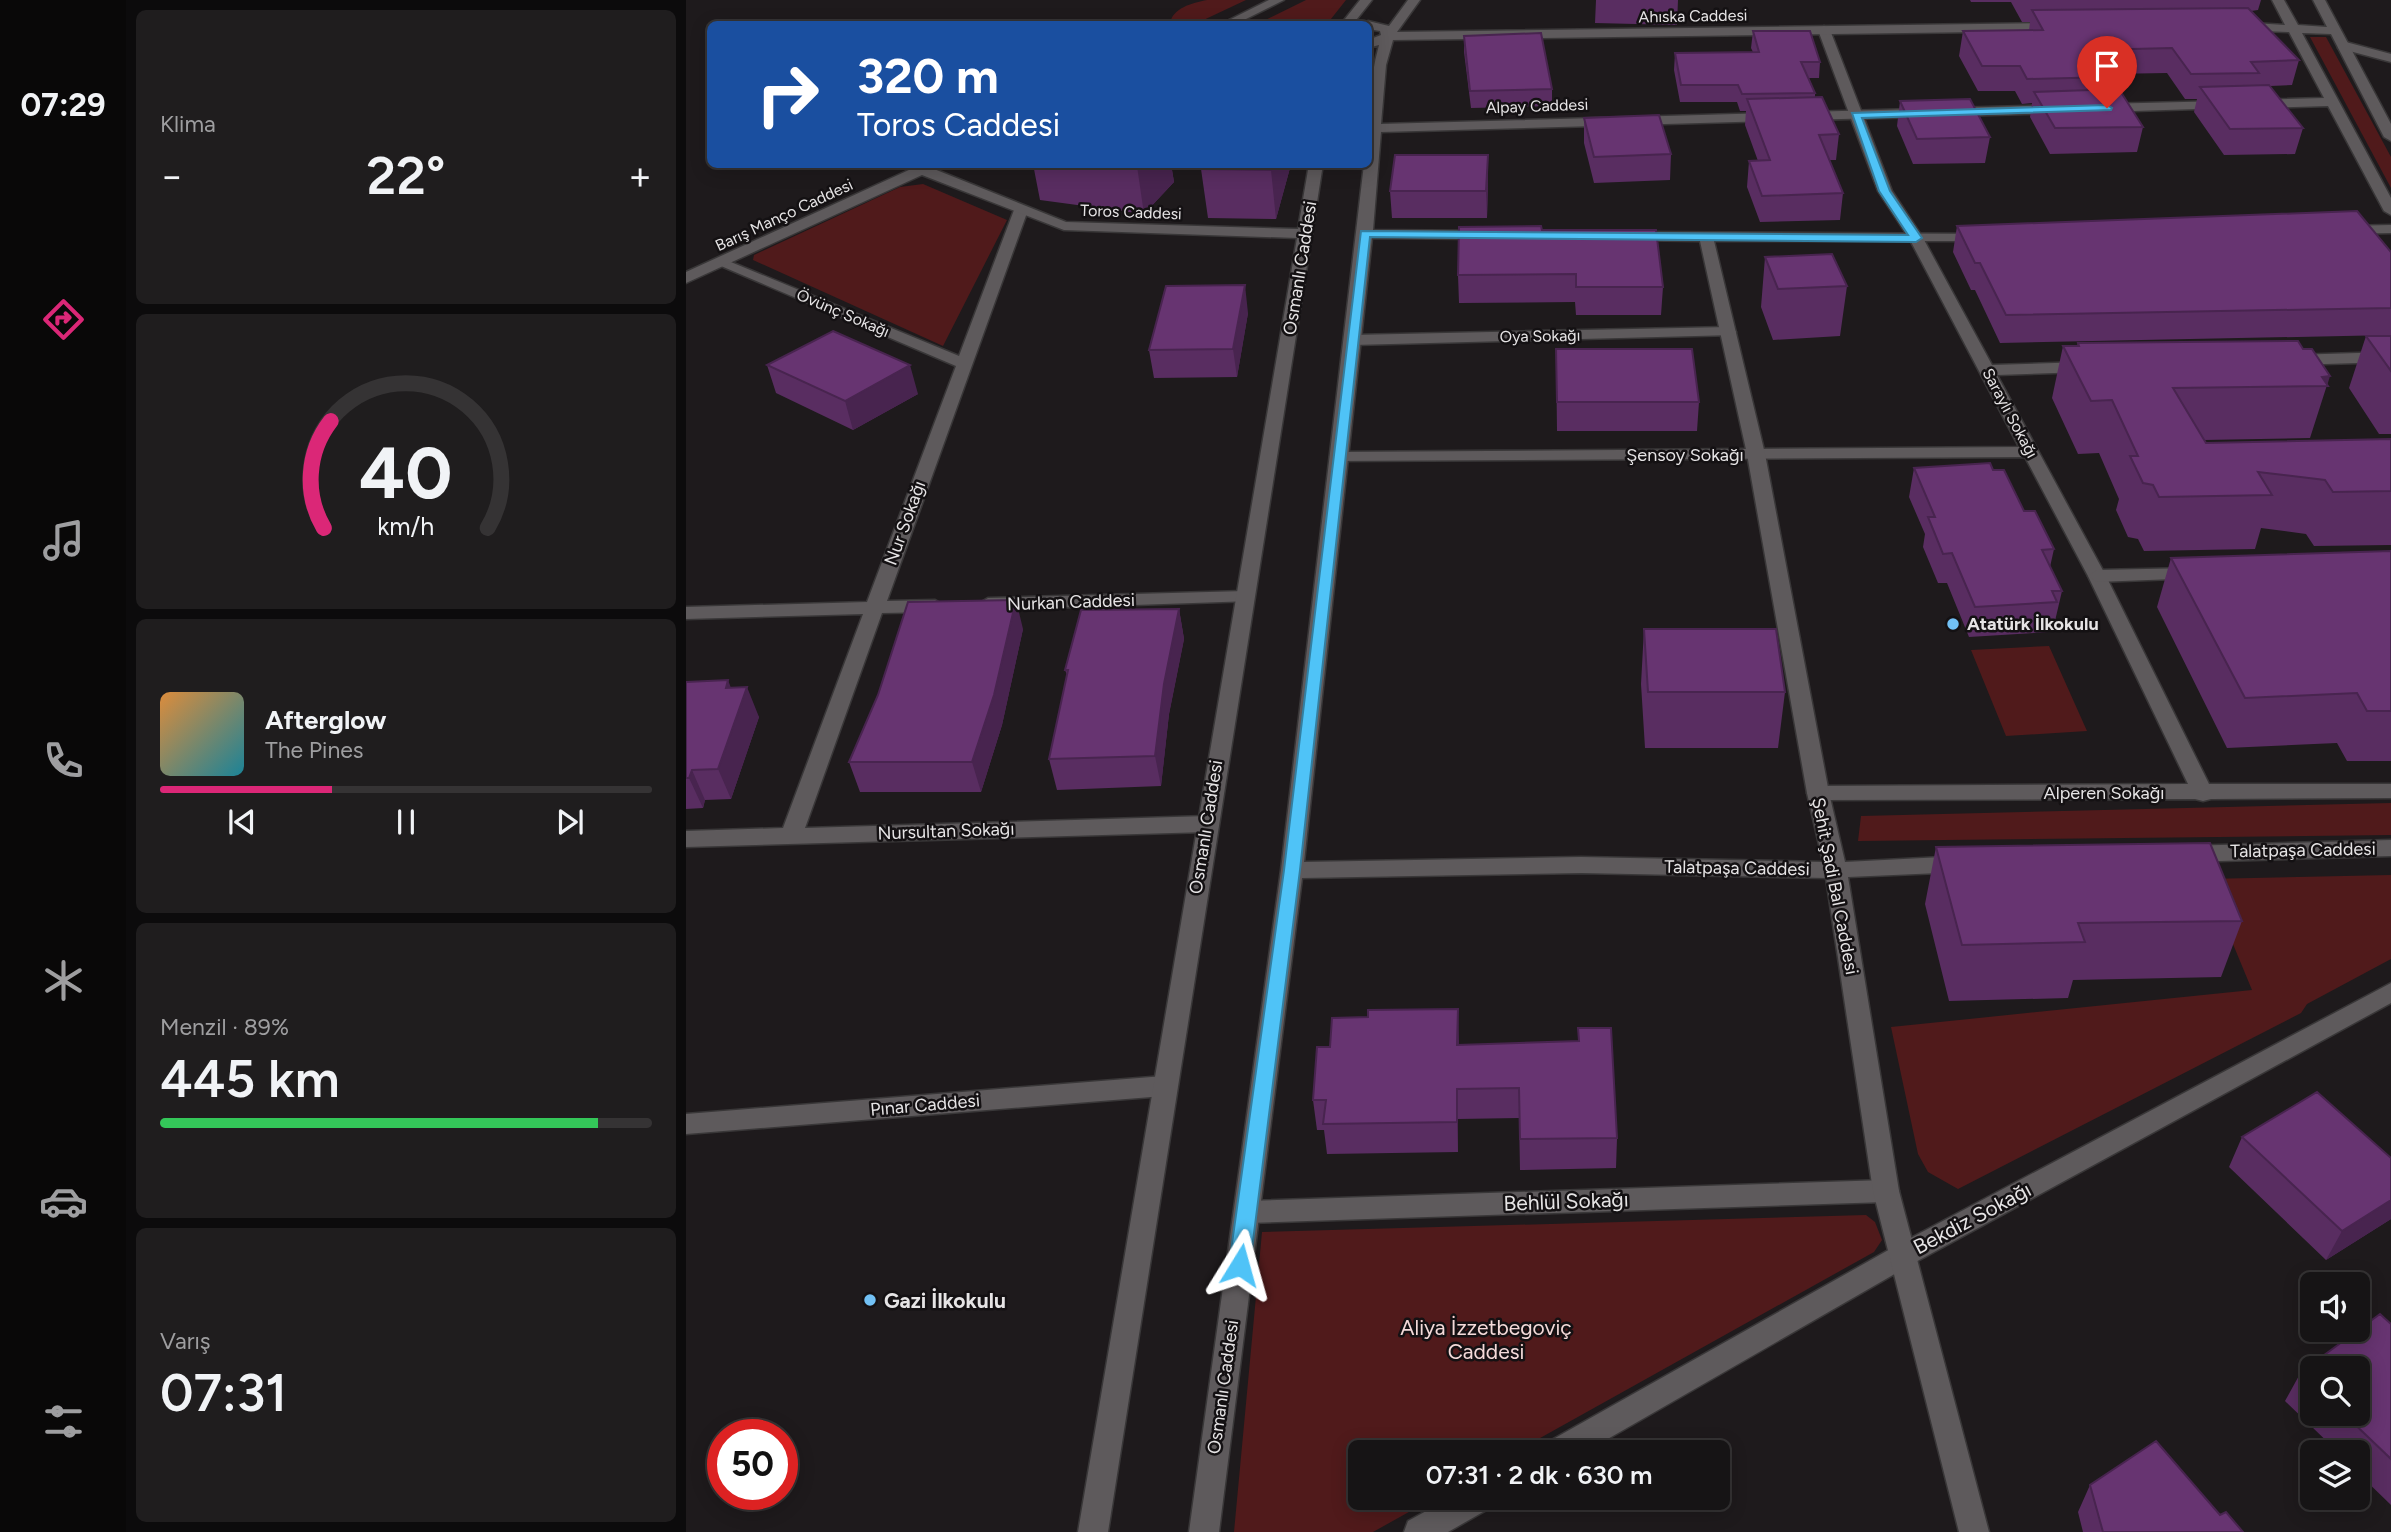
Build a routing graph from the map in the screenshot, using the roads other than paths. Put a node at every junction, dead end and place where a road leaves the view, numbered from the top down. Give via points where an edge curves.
1 (1278, 0) edge
2 (1366, 0) edge
3 (1414, 0) edge
4 (2278, 0) edge
5 (2319, 0) edge
6 (1233, 21) edge
7 (1349, 21) edge
8 (2224, 26) edge
9 (2290, 26) junction
10 (1372, 27) edge
11 (2073, 27) edge
12 (1824, 30) junction
13 (2335, 31) junction
14 (1378, 40) edge
15 (2342, 45) junction
16 (2391, 58) edge
17 (2331, 102) junction
18 (1856, 115) junction
19 (1374, 128) junction
20 (2391, 137) edge
21 (1372, 152) edge
22 (927, 168) edge
23 (931, 168) edge
24 (1315, 168) edge
25 (1371, 168) edge
26 (1021, 210) junction
27 (2391, 212) edge
28 (2391, 229) edge
29 (2321, 230) edge
30 (1306, 234) junction
31 (1365, 234) junction
32 (1501, 235) edge
33 (1610, 236) edge
34 (1706, 237) junction
35 (2000, 237) edge
36 (1916, 238) junction
37 (721, 263) junction
38 (686, 278) edge
39 (1728, 332) junction
40 (1353, 340) junction
41 (2391, 357) edge
42 (2280, 361) edge
43 (964, 364) junction
44 (2099, 367) edge
45 (1987, 370) junction
46 (2031, 452) junction
47 (1756, 454) junction
48 (1339, 457) junction
49 (2209, 574) edge
50 (2097, 576) junction
51 (1245, 597) junction
52 (874, 607) junction
53 (686, 613) edge
54 (2391, 791) edge
55 (1818, 793) junction
56 (2203, 793) junction
57 (1207, 824) junction
58 (791, 836) junction
59 (686, 839) edge
60 (2391, 848) edge
61 (2167, 855) edge
62 (1988, 863) edge
63 (1292, 870) junction
64 (1836, 870) junction
65 (2391, 992) edge
66 (1164, 1086) junction
67 (686, 1124) edge
68 (1886, 1191) junction
69 (1247, 1212) junction
70 (1902, 1255) junction
71 (1579, 1440) edge
72 (1458, 1510) edge
73 (1093, 1532) edge
74 (1204, 1532) edge
75 (1419, 1532) edge
76 (1974, 1532) edge

1 - 6 street
2 - 7 street
3 - 14 street, Osmanlı Caddesi
4 - 9 street
5 - 13 street
8 - 9 street
9 - 13 street
9 - 17 street
10 - 14 street via 1385,29
11 - 12 street, Ahıska Caddesi
12 - 14 street, Ahıska Caddesi
12 - 18 street, Saraylı Sokağı
13 - 15 street
14 - 19 street, Osmanlı Caddesi
15 - 16 street
15 - 20 street
17 - 18 street, Alpay Caddesi
17 - 27 street
18 - 19 street, Alpay Caddesi
18 - 36 street, Saraylı Sokağı via 1885,191
19 - 21 street, Osmanlı Caddesi
22 - 37 street, Barış Manço Caddesi
23 - 26 street, Toros Caddesi
24 - 30 street, Osmanlı Caddesi
25 - 31 street, Osmanlı Caddesi
26 - 30 street, Toros Caddesi via 1064,226 1090,229
26 - 43 street, Nur Sokağı
28 - 29 street
30 - 51 street, Osmanlı Caddesi
31 - 32 street
31 - 40 street, Osmanlı Caddesi
33 - 34 street
34 - 36 street
34 - 39 street, Şehit Şadi Bal Caddesi
35 - 36 street
36 - 45 street, Saraylı Sokağı
37 - 38 street, Barış Manço Caddesi
37 - 43 street, Övünç Sokağı
39 - 40 street, Oya Sokağı
39 - 47 street, Şehit Şadi Bal Caddesi
40 - 48 street, Osmanlı Caddesi
41 - 42 street
43 - 52 street, Nur Sokağı
44 - 45 street
45 - 46 street, Saraylı Sokağı
46 - 47 street, Şensoy Sokağı
46 - 50 street, Saraylı Sokağı
47 - 48 street, Şensoy Sokağı
47 - 55 street, Şehit Şadi Bal Caddesi
48 - 63 street, Osmanlı Caddesi
49 - 50 street
50 - 56 street, Saraylı Sokağı
51 - 52 street, Nurkan Caddesi
51 - 57 street, Osmanlı Caddesi
52 - 53 street, Nurkan Caddesi
52 - 58 street, Nur Sokağı
54 - 56 street, Alperen Sokağı
55 - 56 street, Alperen Sokağı
55 - 64 street, Şehit Şadi Bal Caddesi
57 - 58 street, Nursultan Sokağı
57 - 66 street, Osmanlı Caddesi
58 - 59 street, Nursultan Sokağı
60 - 61 street, Talatpaşa Caddesi
62 - 64 street, Talatpaşa Caddesi
63 - 64 street, Talatpaşa Caddesi via 1581,864
63 - 69 street, Osmanlı Caddesi
64 - 68 street, Şehit Şadi Bal Caddesi
65 - 70 street, Bekdiz Sokağı
66 - 67 street, Pınar Caddesi
66 - 73 street, Osmanlı Caddesi
68 - 69 street, Behlül Sokağı
68 - 70 street, Şehit Şadi Bal Caddesi
69 - 74 street, Osmanlı Caddesi
70 - 71 street, Bekdiz Sokağı
70 - 76 street, Şehit Şadi Bal Caddesi
72 - 75 street

